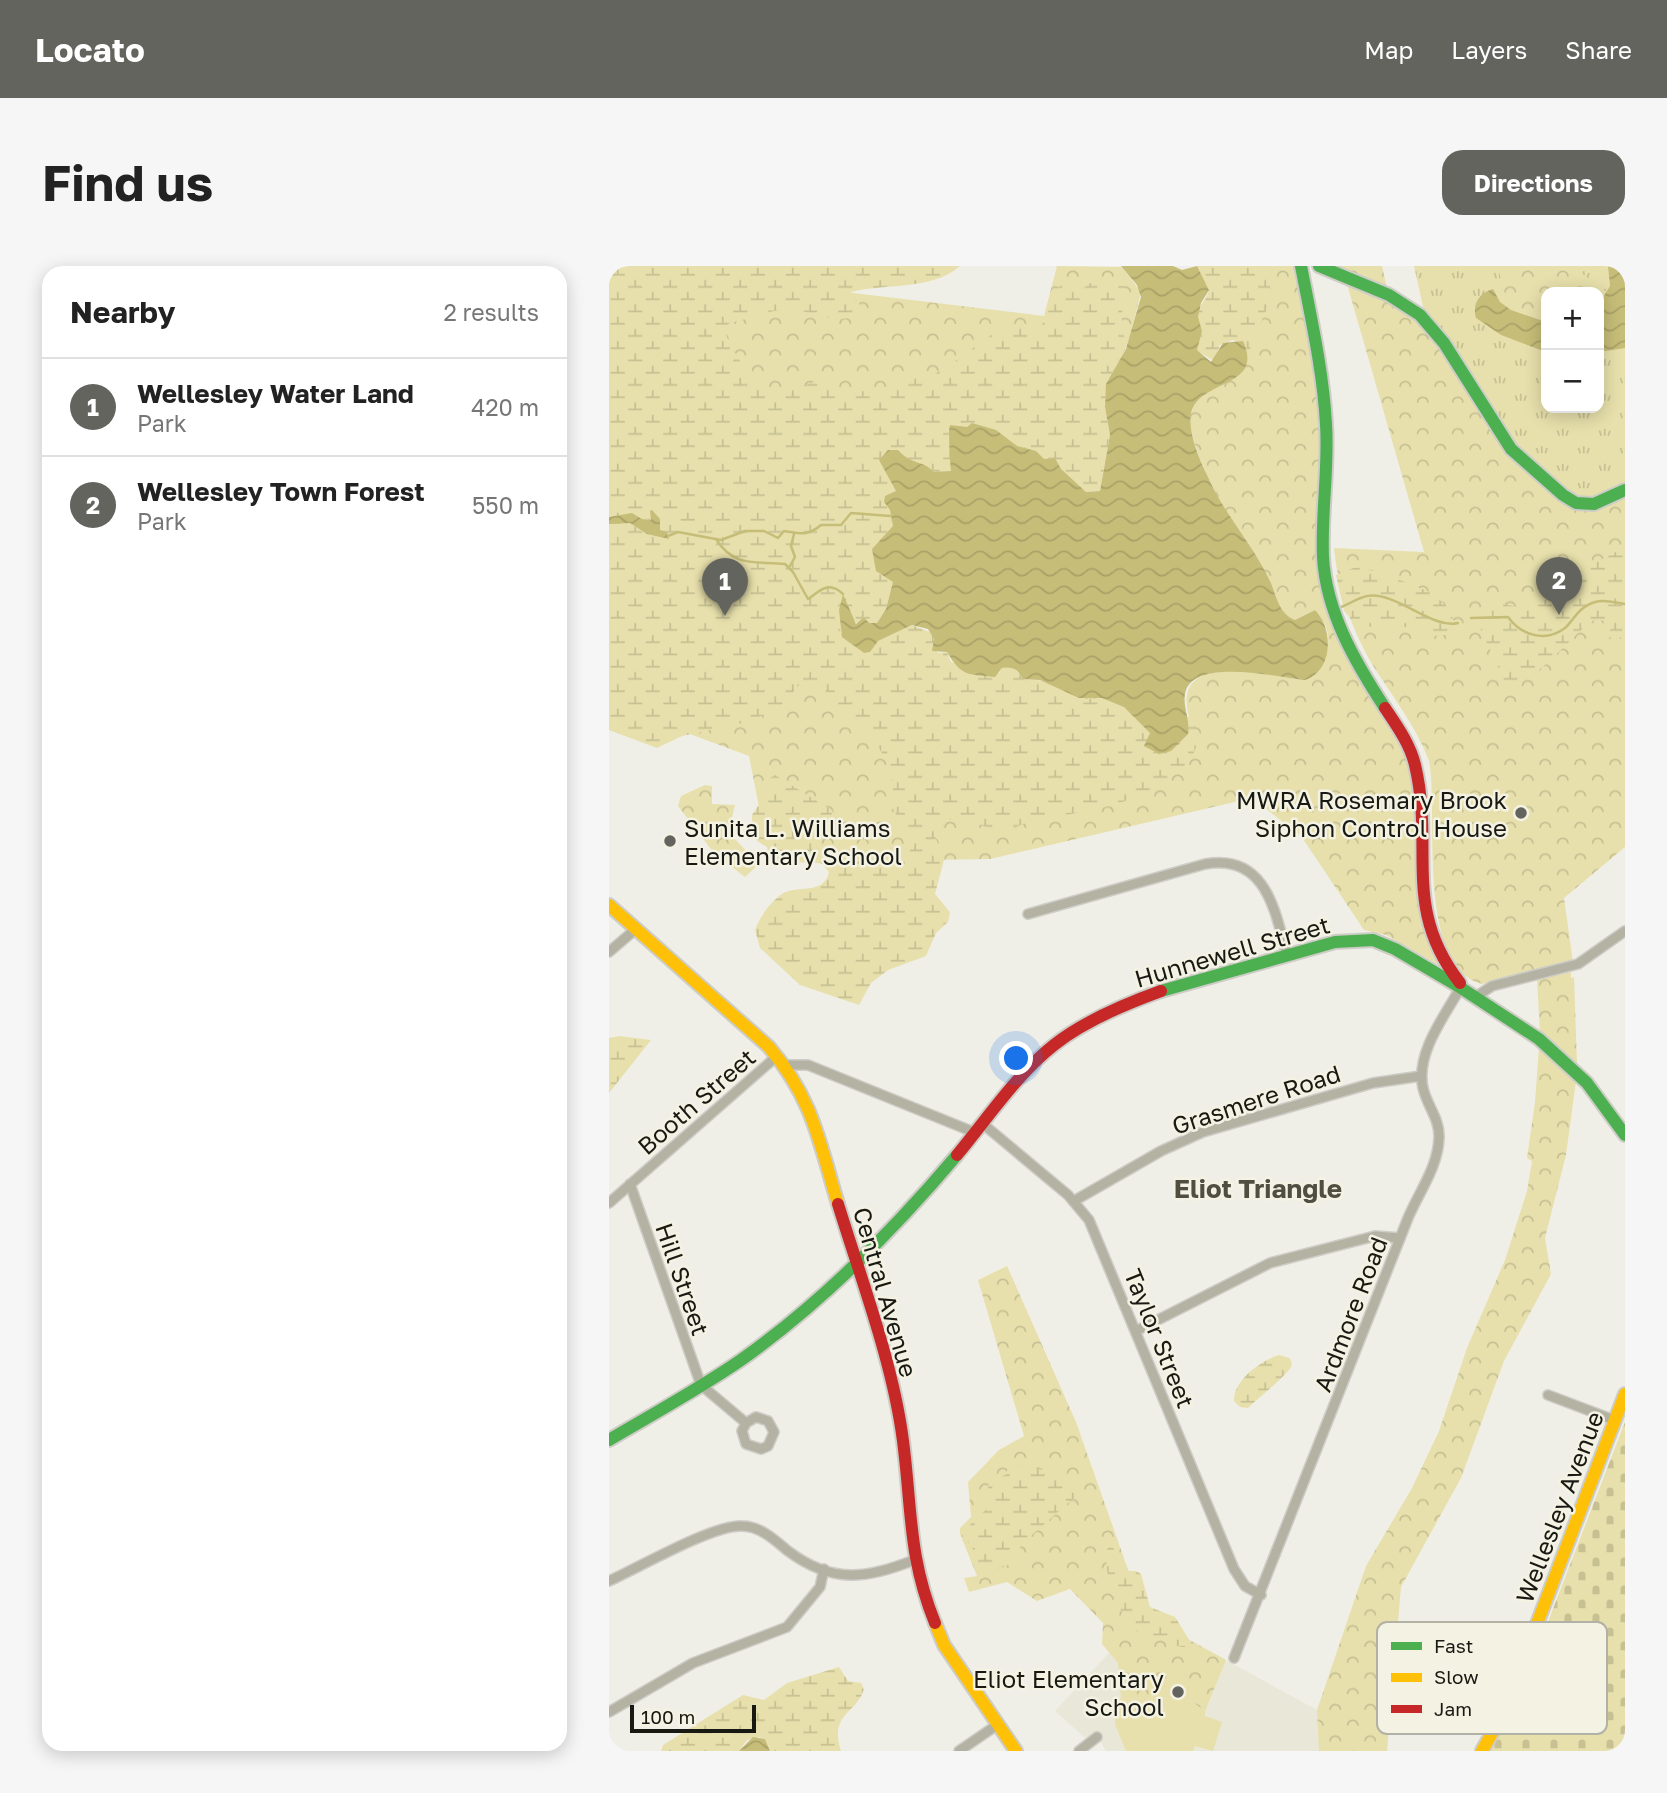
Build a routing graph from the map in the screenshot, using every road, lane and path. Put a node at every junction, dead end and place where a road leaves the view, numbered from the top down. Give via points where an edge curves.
1 (1301, 266) edge
2 (1319, 266) edge
3 (1625, 490) edge
4 (609, 905) edge
5 (1028, 914) dead end
6 (638, 928) junction
7 (1625, 930) edge
8 (609, 951) edge
9 (1287, 955) junction
10 (1462, 985) junction
11 (1477, 996) junction
12 (781, 1061) junction
13 (1421, 1076) junction
14 (979, 1129) junction
15 (1625, 1135) edge
16 (630, 1184) junction
17 (1074, 1201) junction
18 (609, 1203) edge
19 (1400, 1238) junction
20 (857, 1265) junction
21 (1136, 1331) junction
22 (701, 1385) junction
23 (1625, 1394) edge
24 (1549, 1395) dead end
25 (1614, 1420) junction
26 (746, 1423) dead end
27 (609, 1440) edge
28 (914, 1560) junction
29 (824, 1569) junction
30 (609, 1581) edge
31 (1261, 1595) junction
32 (1537, 1622) edge
33 (1234, 1658) dead end
34 (609, 1712) edge
35 (997, 1725) junction
36 (1491, 1734) edge
37 (1097, 1737) dead end
38 (959, 1751) edge
39 (1016, 1751) edge
40 (1079, 1751) edge
41 (1482, 1751) edge

1 - 10 main road via 1325,409 1323,548 1328,589 1355,659 1412,756 1427,925 1440,957
2 - 3 main road via 1396,298 1429,323 1505,442 1563,495 1576,503 1594,504
4 - 6 main road, Central Avenue
5 - 9 street via 1224,862 1245,870 1263,885
6 - 8 street
6 - 12 main road, Central Avenue
7 - 11 street via 1578,964 1492,986
9 - 10 main road, Hunnewell Street via 1349,940 1372,940
9 - 14 main road, Hunnewell Street via 1158,992 1095,1020 1037,1060
10 - 11 main road, Hunnewell Street
10 - 13 street via 1430,1045
11 - 15 main road, Hunnewell Street via 1579,1074
12 - 14 street, Taylor Street via 808,1065
12 - 16 street, Booth Street
12 - 20 main road, Central Avenue via 814,1119
13 - 17 street, Grasmere Road via 1373,1083 1203,1132
13 - 19 street, Ardmore Road via 1439,1139 1431,1171
14 - 17 street, Taylor Street
14 - 20 main road, Hunnewell Street
16 - 18 street, Booth Street
16 - 22 street, Hill Street
17 - 21 street, Taylor Street via 1092,1226
19 - 21 street via 1375,1236 1270,1263
19 - 31 street, Ardmore Road
20 - 22 main road, Hunnewell Street via 762,1344
20 - 28 main road, Central Avenue via 903,1439
21 - 31 street, Taylor Street via 1234,1569 1245,1586
22 - 26 street
22 - 27 main road, Hunnewell Street
23 - 25 main road, Wellesley Avenue
24 - 25 street
25 - 32 main road, Wellesley Avenue
28 - 29 street via 869,1576
28 - 35 main road, Central Avenue via 944,1645
29 - 30 street via 753,1527 740,1525
29 - 34 street via 820,1587 787,1627 701,1659
31 - 33 street, Ardmore Road
35 - 38 street
35 - 39 main road, Central Avenue
36 - 41 main road, Wellesley Avenue
37 - 40 street

